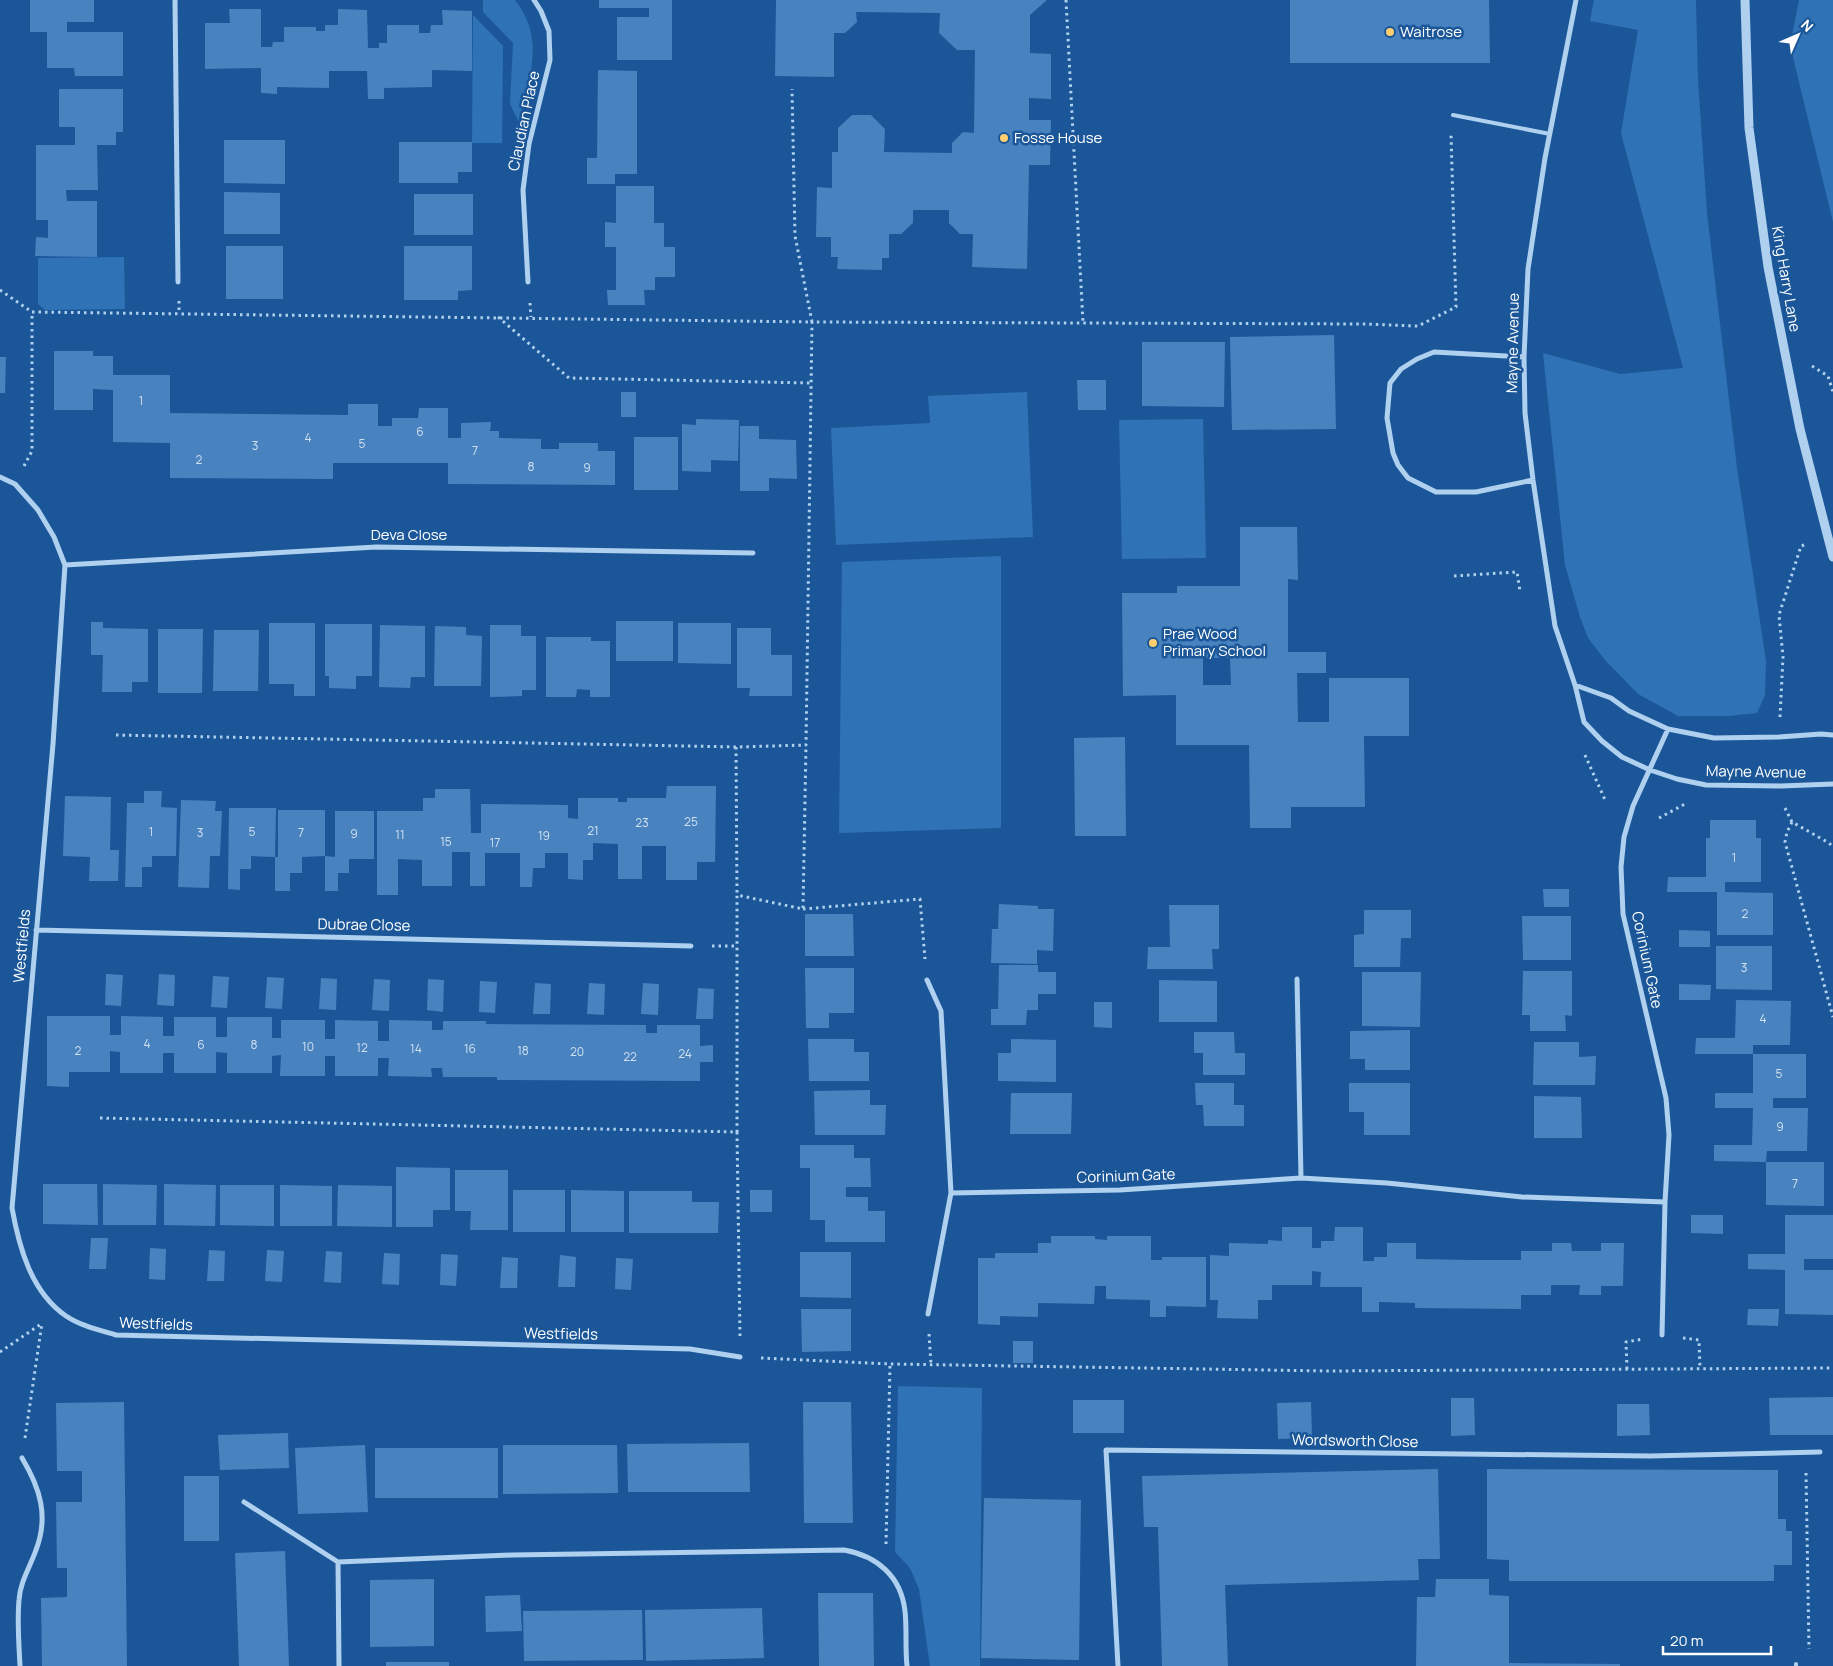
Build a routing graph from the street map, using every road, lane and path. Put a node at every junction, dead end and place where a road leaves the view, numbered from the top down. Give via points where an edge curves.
1 (175, 0) edge
2 (534, 0) edge
3 (1066, 0) edge
4 (1576, 0) edge
5 (1745, 0) edge
6 (792, 89) dead end
7 (1453, 115) joint
8 (1550, 134) junction
9 (178, 282) dead end
10 (528, 282) dead end
11 (0, 290) edge
12 (32, 312) junction
13 (498, 317) junction
14 (812, 322) junction
15 (1083, 323) junction
16 (1524, 357) junction
17 (1828, 376) dead end
18 (811, 383) junction
19 (1833, 392) edge
20 (0, 477) edge
21 (1532, 480) junction
22 (15, 484) junction
23 (1828, 539) junction
24 (754, 553) dead end
25 (1833, 557) edge
26 (65, 565) junction
27 (1454, 576) dead end
28 (1520, 591) dead end
29 (1575, 685) junction
30 (1668, 729) junction
31 (116, 735) dead end
32 (1833, 736) edge
33 (1779, 737) junction
34 (806, 745) junction
35 (736, 747) junction
36 (1583, 752) dead end
37 (1650, 770) junction
38 (1833, 784) edge
39 (1606, 802) dead end
40 (1792, 822) dead end
41 (737, 895) junction
42 (803, 909) junction
43 (36, 930) junction
44 (691, 946) dead end
45 (1297, 979) dead end
46 (927, 980) joint
47 (1833, 1017) edge
48 (100, 1118) dead end
49 (737, 1132) junction
50 (1301, 1178) junction
51 (952, 1193) junction
52 (1664, 1202) junction
53 (928, 1314) joint
54 (66, 1316) junction
55 (42, 1323) junction
56 (1662, 1335) dead end
57 (0, 1352) edge
58 (740, 1357) junction
59 (890, 1364) junction
60 (931, 1364) junction
61 (1833, 1368) edge
62 (1806, 1452) junction
63 (1820, 1452) dead end
64 (22, 1458) joint
65 (244, 1502) dead end
66 (338, 1562) junction
67 (885, 1569) junction
68 (1796, 1665) edge
69 (20, 1666) edge
70 (339, 1666) edge
71 (907, 1666) edge
72 (1118, 1666) edge

1 - 9 street
2 - 10 street, Claudian Place via 549,31 550,60 529,144 523,190
3 - 15 path
4 - 8 street, Mayne Avenue
5 - 23 street, King Harry Lane via 1749,128 1768,267 1800,429
6 - 14 path via 795,236
7 - 8 lane
7 - 15 path via 1450,144 1456,307 1418,326
8 - 16 street, Mayne Avenue via 1528,269
11 - 12 path
12 - 13 path
12 - 22 path via 32,452
13 - 14 path
13 - 18 path via 569,378
14 - 15 path
14 - 18 path
16 - 21 street, Mayne Avenue via 1525,413
16 - 21 street via 1434,352 1417,359 1401,369 1390,383 1387,418 1398,464 1408,478 1436,492 1476,492
17 - 19 path
18 - 34 path
20 - 22 street, Westfields
21 - 29 street, Mayne Avenue via 1555,626
22 - 26 street, Westfields via 38,510
23 - 25 street, King Harry Lane
23 - 33 path via 1800,546 1779,615 1783,657
24 - 26 street, Deva Close via 376,547
26 - 43 street, Westfields
27 - 28 path via 1517,572
29 - 30 street via 1611,698 1629,711
29 - 37 street, Mayne Avenue via 1584,722 1622,757
30 - 33 street via 1714,738
30 - 37 street, Corinium Gate
31 - 35 path
32 - 33 street
34 - 35 path
34 - 42 path
35 - 41 path
36 - 39 path
37 - 38 street, Mayne Avenue via 1706,785
37 - 52 street, Corinium Gate via 1633,806 1624,837 1621,867 1623,914 1666,1098 1669,1135
40 - 47 path via 1785,842
41 - 42 path
41 - 49 path
42 - 46 path via 920,899
43 - 44 street, Dubrae Close
43 - 54 street, Westfields via 12,1208 27,1265 44,1296
45 - 50 street
46 - 51 street via 941,1011
48 - 49 path
49 - 58 path
50 - 51 street, Corinium Gate via 1120,1190
50 - 52 street, Corinium Gate via 1522,1196
51 - 53 street
52 - 56 street, Corinium Gate
53 - 60 path
54 - 55 path
54 - 58 street, Westfields via 116,1336 690,1349
55 - 57 path
55 - 64 path
58 - 59 path
59 - 60 path
59 - 67 path
60 - 61 path via 1328,1371
62 - 63 street, Wordsworth Close
62 - 68 path via 1810,1648
62 - 72 street, Wordsworth Close via 1650,1456 1106,1450
64 - 69 street via 36,1485 42,1511 41,1532 24,1576 19,1600
65 - 66 street
66 - 67 street via 512,1555 844,1550 871,1558
66 - 70 street
67 - 71 street via 902,1594

